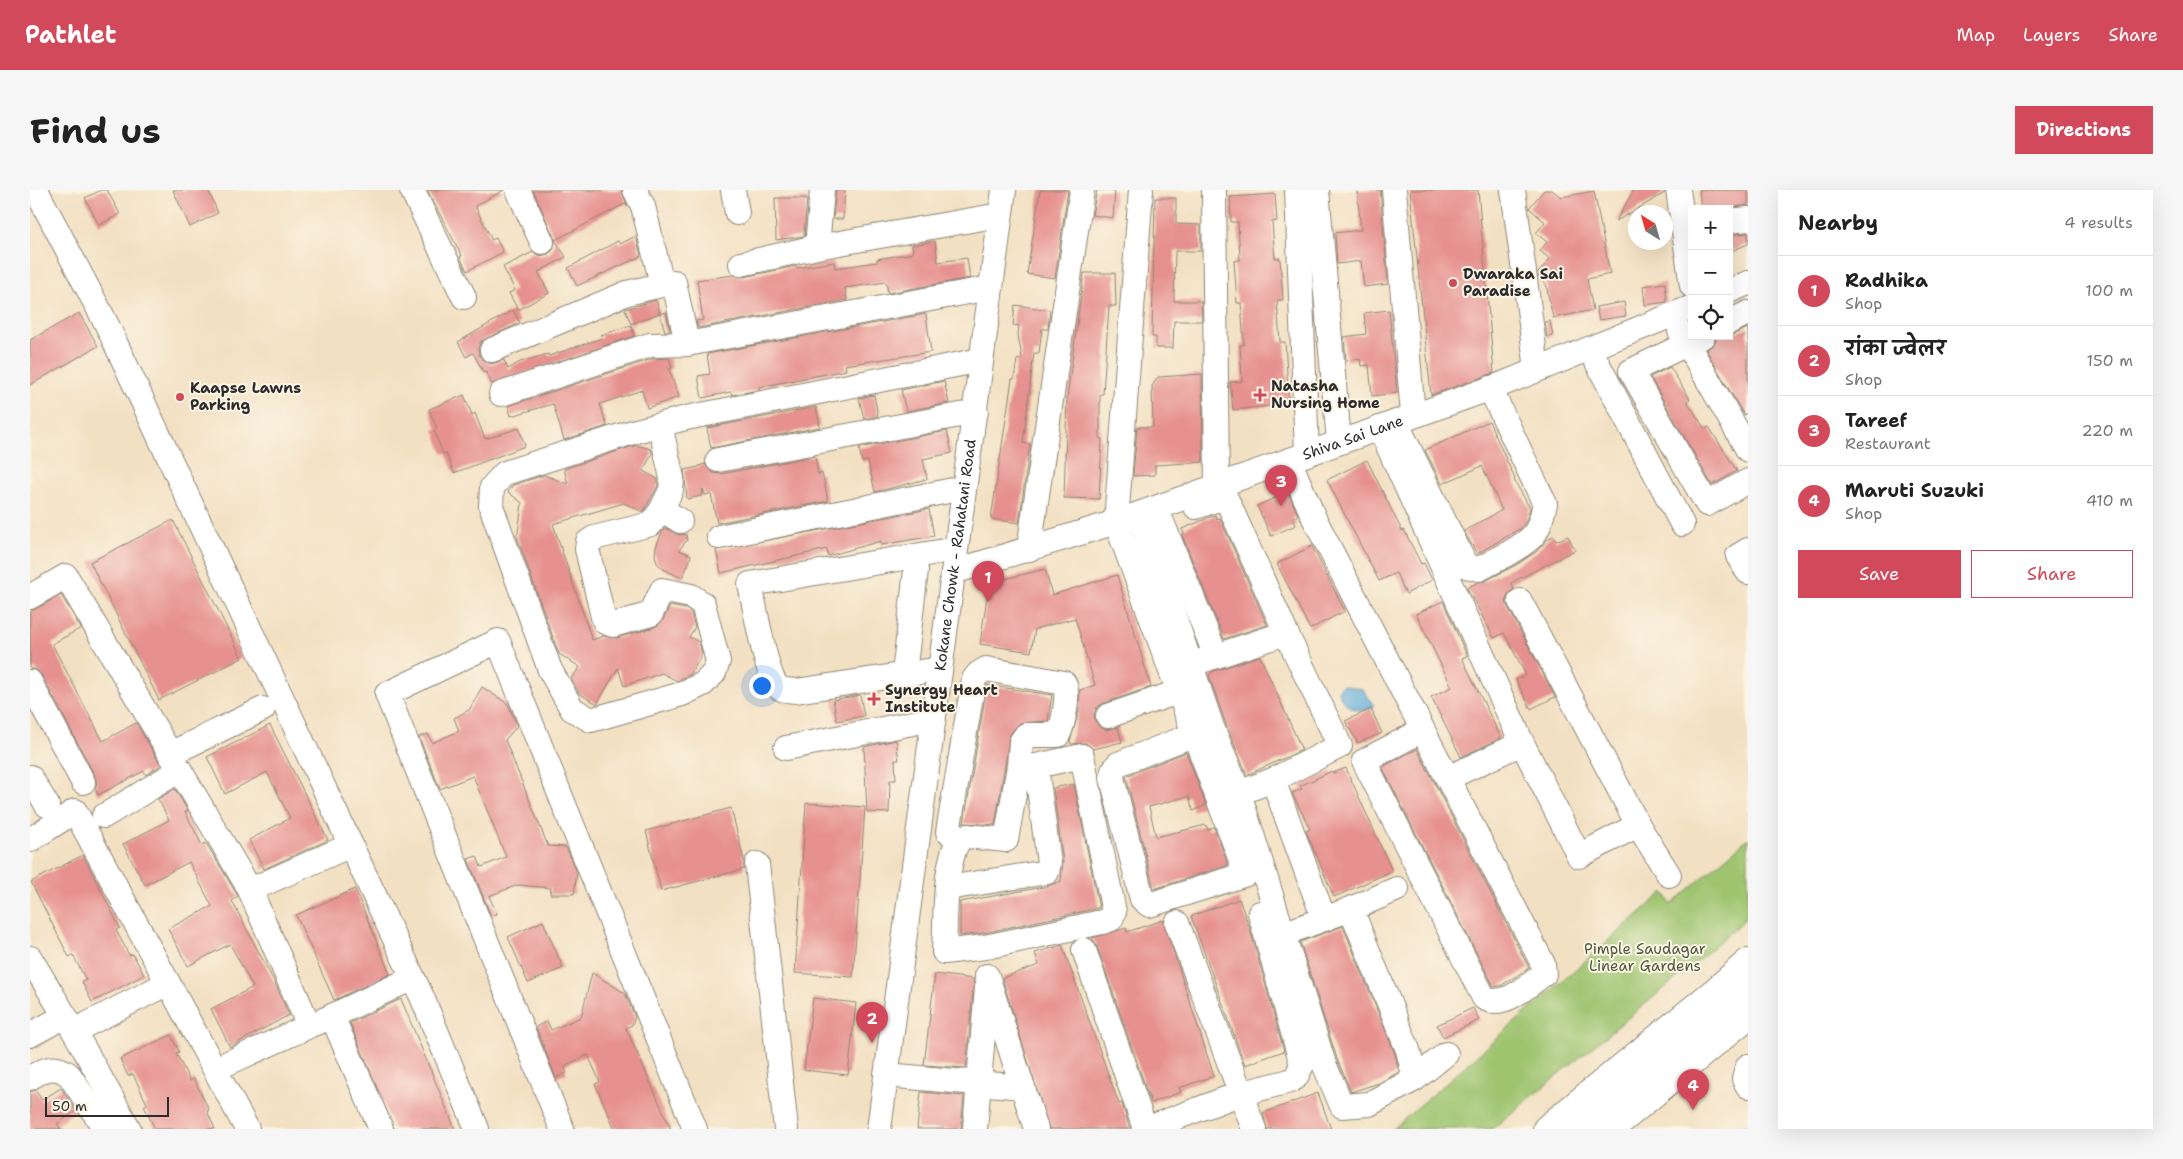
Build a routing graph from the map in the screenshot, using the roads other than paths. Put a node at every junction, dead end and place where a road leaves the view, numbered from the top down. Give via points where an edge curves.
1 (36, 190) edge
2 (412, 190) edge
3 (518, 190) edge
4 (635, 190) edge
5 (822, 190) edge
6 (1004, 190) edge
7 (1082, 190) edge
8 (1141, 190) edge
9 (1214, 190) edge
10 (1297, 190) edge
11 (1317, 190) edge
12 (1394, 190) edge
13 (1512, 190) edge
14 (1678, 190) edge
15 (1000, 215) junction
16 (1748, 219) edge
17 (1733, 221) edge
18 (542, 242) dead end
19 (817, 247) junction
20 (1688, 259) edge
21 (741, 264) dead end
22 (1748, 283) edge
23 (662, 284) junction
24 (990, 288) junction
25 (1733, 289) edge
26 (464, 297) dead end
27 (1682, 311) edge
28 (1748, 313) edge
29 (1733, 320) edge
30 (1688, 324) edge
31 (1695, 340) edge
32 (687, 344) junction
33 (1590, 349) junction
34 (492, 350) dead end
35 (981, 360) junction
36 (1537, 370) junction
37 (1490, 388) junction
38 (501, 394) dead end
39 (976, 412) junction
40 (1396, 422) junction
41 (660, 425) junction
42 (1746, 440) edge
43 (1339, 442) junction
44 (1298, 457) junction
45 (718, 460) dead end
46 (1748, 481) edge
47 (1217, 486) junction
48 (963, 488) junction
49 (1116, 522) junction
50 (1148, 522) junction
51 (1682, 524) dead end
52 (719, 537) dead end
53 (956, 549) junction
54 (1030, 549) junction
55 (1748, 550) edge
56 (916, 570) dead end
57 (954, 572) junction
58 (1748, 572) edge
59 (30, 598) edge
60 (1520, 601) dead end
61 (1286, 633) junction
62 (1216, 656) junction
63 (1192, 664) junction
64 (940, 669) junction
65 (904, 674) junction
66 (30, 682) edge
67 (1178, 692) junction
68 (263, 708) dead end
69 (1108, 716) dead end
70 (934, 719) junction
71 (1423, 730) junction
72 (1195, 734) junction
73 (1522, 743) junction
74 (786, 748) dead end
75 (175, 762) junction
76 (1028, 766) junction
77 (30, 777) edge
78 (1448, 778) junction
79 (1273, 780) junction
80 (83, 782) dead end
81 (1239, 793) junction
82 (47, 805) dead end
83 (104, 816) dead end
84 (1638, 826) junction
85 (961, 838) junction
86 (30, 840) edge
87 (351, 845) junction
88 (915, 860) junction
89 (757, 864) dead end
90 (949, 864) junction
91 (1669, 875) dead end
92 (948, 888) junction
93 (1398, 889) dead end
94 (250, 890) junction
95 (1351, 910) junction
96 (1260, 913) dead end
97 (1324, 919) junction
98 (1177, 923) dead end
99 (1283, 934) junction
100 (1084, 950) dead end
101 (30, 958) edge
102 (1748, 962) edge
103 (413, 978) junction
104 (168, 983) junction
105 (1748, 989) edge
106 (332, 1016) junction
107 (1748, 1016) edge
108 (70, 1023) junction
109 (309, 1026) junction
110 (30, 1035) edge
111 (1446, 1054) dead end
112 (228, 1063) dead end
113 (1748, 1066) edge
114 (886, 1075) junction
115 (30, 1078) edge
116 (1415, 1079) junction
117 (980, 1083) junction
118 (1748, 1086) edge
119 (1023, 1087) junction
120 (1240, 1094) junction
121 (105, 1129) edge
122 (130, 1129) edge
123 (247, 1129) edge
124 (381, 1129) edge
125 (477, 1129) edge
126 (562, 1129) edge
127 (695, 1129) edge
128 (786, 1129) edge
129 (878, 1129) edge
130 (975, 1129) edge
131 (1036, 1129) edge
132 (1146, 1129) edge
133 (1254, 1129) edge
134 (1547, 1129) edge
135 (1578, 1129) edge
136 (1610, 1129) edge

1 - 87 street via 106,322
2 - 26 street
3 - 18 street
4 - 23 street via 644,206
5 - 19 street
6 - 15 street, Kokane Chowk - Rahatani Road
7 - 54 street
8 - 49 street
9 - 47 street
10 - 44 street
11 - 43 street
12 - 40 street
13 - 36 street
14 - 20 street
15 - 19 street
15 - 24 street, Kokane Chowk - Rahatani Road
16 - 17 street
19 - 21 street
22 - 25 street
23 - 32 street via 674,282
23 - 34 street via 626,293
24 - 32 street
24 - 35 street, Kokane Chowk - Rahatani Road
27 - 30 street
27 - 33 street, Shiva Sai Lane
28 - 29 street
31 - 42 street
31 - 46 street via 1631,371 1707,504
32 - 38 street via 650,345
33 - 36 street, Shiva Sai Lane
33 - 51 street
35 - 39 street, Kokane Chowk - Rahatani Road
35 - 41 street
36 - 37 street, Shiva Sai Lane
37 - 40 street, Shiva Sai Lane
37 - 40 street via 1545,504 1534,535 1479,569 1466,566
39 - 45 street
39 - 48 street, Kokane Chowk - Rahatani Road
40 - 43 street, Shiva Sai Lane
40 - 73 street
41 - 41 street via 505,473 492,488 491,506 550,670 572,709 591,720 682,694 703,684 714,672 718,661 703,604 691,596 662,590 651,614 613,625 605,622 603,617 588,542 671,515 672,478
43 - 44 street, Shiva Sai Lane
44 - 47 street, Shiva Sai Lane
44 - 71 street via 1314,518
47 - 50 street, Shiva Sai Lane
48 - 52 street
48 - 53 street, Kokane Chowk - Rahatani Road
49 - 50 street, Shiva Sai Lane
49 - 54 street, Shiva Sai Lane
49 - 67 street
50 - 61 street via 1215,500 1227,500
50 - 62 street
50 - 63 street
53 - 57 street, Kokane Chowk - Rahatani Road
53 - 65 street via 750,584 769,668 776,685 783,690 796,691
54 - 57 street, Shiva Sai Lane
55 - 58 street via 1738,556
56 - 65 street
57 - 64 street, Kokane Chowk - Rahatani Road
59 - 75 street via 66,576
60 - 84 street
61 - 62 street
61 - 79 street via 1340,746
62 - 63 street
63 - 81 street via 1212,727
64 - 65 street
64 - 70 street, Kokane Chowk - Rahatani Road
66 - 80 street
67 - 69 street
67 - 72 street
68 - 75 street
70 - 74 street
70 - 88 street, Kokane Chowk - Rahatani Road
71 - 78 street
71 - 78 street via 1364,761 1484,998 1501,1002 1544,974 1543,964
72 - 72 street via 1246,874 1149,905 1142,899 1112,771 1118,764
73 - 78 street
73 - 84 street via 1579,856
75 - 83 street
75 - 94 street
76 - 85 street via 1006,840
76 - 85 street via 1021,742 1026,735 1058,735 1062,728 1066,686 1060,682 983,670 974,679 948,832
76 - 92 street via 1049,863 1047,872
76 - 92 street via 1082,756 1114,912 1111,919 985,947 944,952
77 - 82 street
79 - 81 street
79 - 97 street
81 - 99 street
84 - 91 street
85 - 90 street
86 - 104 street via 75,811
87 - 94 street
87 - 103 street
88 - 90 street via 931,872
88 - 114 street, Kokane Chowk - Rahatani Road
89 - 128 street
90 - 92 street
93 - 95 street
94 - 109 street
95 - 97 street
95 - 116 street via 1408,1050
96 - 120 street via 1302,1065 1290,1081
97 - 99 street
98 - 120 street
99 - 116 street via 1324,1064 1342,1106 1368,1104
100 - 132 street
101 - 108 street
102 - 134 main road
103 - 106 street
103 - 125 street
104 - 108 street
104 - 123 street
105 - 135 street
106 - 109 street
106 - 124 street
107 - 136 main road
108 - 110 street
108 - 122 street
109 - 112 street
111 - 116 street
113 - 118 street via 1744,1079
114 - 117 street
114 - 129 street, Kokane Chowk - Rahatani Road
115 - 121 street via 53,1067 62,1069
117 - 119 street
117 - 119 street via 988,976
117 - 130 street
119 - 131 street
120 - 132 street
120 - 133 street
126 - 127 street via 387,694 498,641

